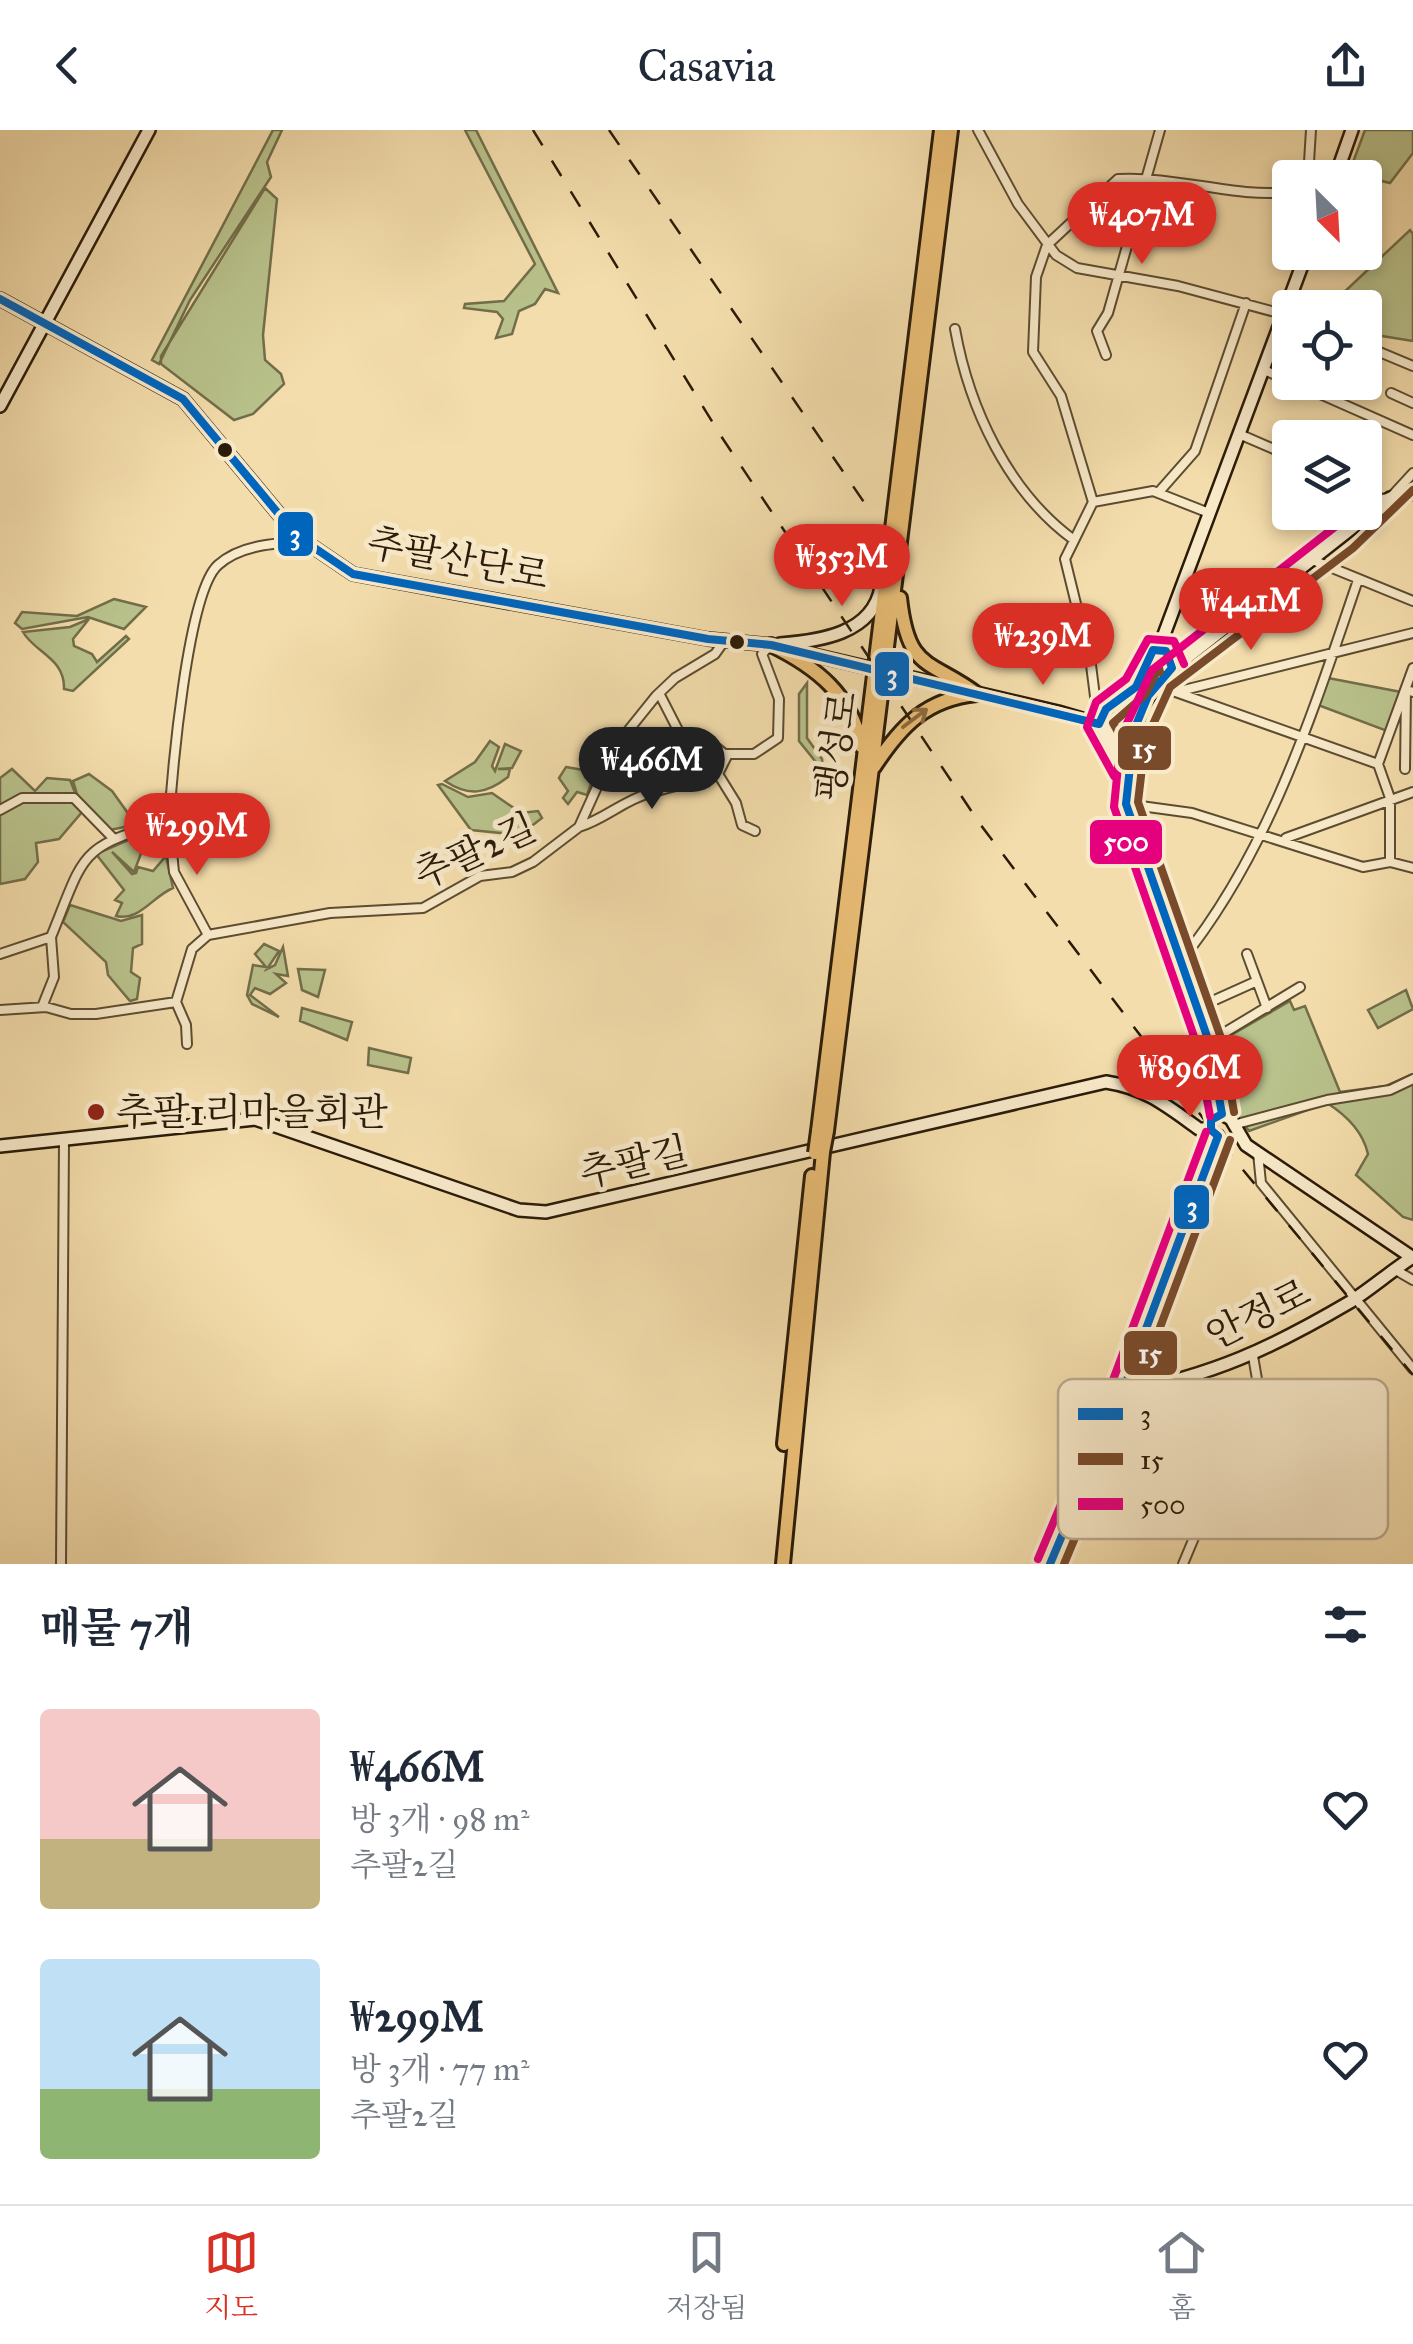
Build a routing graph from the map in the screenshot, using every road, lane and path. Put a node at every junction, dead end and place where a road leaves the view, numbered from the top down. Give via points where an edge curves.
1 (149, 130) edge
2 (941, 130) edge
3 (951, 130) edge
4 (978, 130) edge
5 (1160, 130) edge
6 (1311, 130) edge
7 (1352, 130) edge
8 (1309, 160) edge
9 (1341, 160) edge
10 (1149, 178) junction
11 (1272, 194) edge
12 (1048, 244) junction
13 (1118, 278) junction
14 (0, 299) edge
15 (1246, 302) junction
16 (1272, 310) edge
17 (44, 322) junction
18 (955, 329) dead end
19 (1272, 351) edge
20 (1382, 353) edge
21 (1106, 355) dead end
22 (1413, 366) edge
23 (1264, 370) junction
24 (1272, 373) edge
25 (1391, 393) dead end
26 (1334, 400) edge
27 (1413, 403) edge
28 (0, 406) edge
29 (1239, 434) junction
30 (1413, 434) edge
31 (1272, 448) edge
32 (1413, 473) edge
33 (1158, 493) junction
34 (1413, 493) edge
35 (1382, 498) edge
36 (1390, 498) junction
37 (1093, 502) junction
38 (1208, 513) junction
39 (1074, 540) junction
40 (306, 542) junction
41 (1315, 561) junction
42 (894, 565) junction
43 (1358, 580) junction
44 (1413, 602) edge
45 (1413, 632) edge
46 (725, 640) junction
47 (771, 645) junction
48 (1159, 648) junction
49 (1334, 648) junction
50 (1172, 668) junction
51 (1413, 668) edge
52 (881, 673) junction
53 (1156, 685) junction
54 (1410, 691) edge
55 (1175, 692) junction
56 (659, 693) junction
57 (977, 694) junction
58 (1098, 724) junction
59 (1136, 727) junction
60 (1302, 736) junction
61 (723, 754) junction
62 (1378, 764) junction
63 (868, 766) junction
64 (1125, 770) junction
65 (1405, 770) dead end
66 (718, 774) junction
67 (1413, 792) edge
68 (1390, 798) junction
69 (1126, 804) junction
70 (0, 810) edge
71 (169, 822) junction
72 (579, 826) junction
73 (756, 830) dead end
74 (1265, 834) junction
75 (113, 838) junction
76 (1284, 839) junction
77 (1390, 862) junction
78 (1413, 868) edge
79 (208, 935) junction
80 (51, 937) junction
81 (0, 954) edge
82 (1247, 954) dead end
83 (1179, 962) junction
84 (1257, 981) junction
85 (1300, 987) dead end
86 (176, 1002) junction
87 (42, 1008) junction
88 (1197, 1008) junction
89 (1267, 1008) junction
90 (0, 1010) edge
91 (1210, 1042) junction
92 (187, 1044) dead end
93 (1413, 1079) edge
94 (1222, 1114) junction
95 (1233, 1126) junction
96 (1214, 1132) junction
97 (64, 1141) junction
98 (0, 1146) edge
99 (819, 1152) junction
100 (1258, 1153) junction
101 (1413, 1258) edge
102 (1394, 1269) junction
103 (1413, 1280) edge
104 (1354, 1299) junction
105 (1140, 1343) junction
106 (1252, 1356) junction
107 (1413, 1370) edge
108 (1127, 1379) edge
109 (1155, 1379) edge
110 (1183, 1379) edge
111 (1257, 1379) edge
112 (1061, 1539) edge
113 (1193, 1539) edge
114 (61, 1564) edge
115 (774, 1564) edge
116 (784, 1564) edge
117 (1050, 1564) edge
118 (1183, 1564) edge

1 - 17 street
2 - 42 main road, 팽성로
3 - 42 main road, 팽성로
4 - 12 street
5 - 10 street
6 - 8 street
7 - 9 street
10 - 11 street
10 - 12 street via 1118,179
10 - 13 street
12 - 13 street via 1076,268
12 - 37 street via 1036,277 1033,352 1061,396
13 - 15 street
13 - 21 street via 1096,331
14 - 17 street, 추팔산단로
15 - 16 street
15 - 33 street via 1195,450
17 - 28 street
17 - 40 street, 추팔산단로 via 183,400
18 - 39 street via 977,404 1021,492
19 - 23 street
20 - 22 street
23 - 24 street
23 - 29 street
25 - 27 street
26 - 30 street
29 - 31 street
29 - 38 street
32 - 36 street
33 - 37 street
33 - 38 street
34 - 36 street
35 - 36 street
36 - 41 street
37 - 39 street
38 - 48 street
39 - 58 street via 1065,558
40 - 46 street, 추팔산단로 via 353,574
40 - 71 street via 236,552 214,568 182,684
41 - 43 street
41 - 50 street
42 - 47 street via 883,570 874,606 857,624 830,636
42 - 52 main road, 팽성로
42 - 57 main road via 917,654
43 - 44 street
43 - 49 street
45 - 49 street
46 - 47 street, 추팔산단로
46 - 56 street, 추팔2길
47 - 52 street, 추팔산단로
47 - 61 street via 762,654 780,699 778,738 742,758
47 - 63 main road via 838,692 855,720
48 - 50 street
48 - 58 street via 1149,655 1136,687 1106,709
49 - 55 street
49 - 60 street
50 - 53 street
51 - 54 street
52 - 57 street, 추팔산단로
52 - 63 main road, 팽성로
53 - 55 street
53 - 59 street
54 - 62 street
54 - 65 street
55 - 60 street
56 - 61 street via 680,734 707,740
56 - 72 street, 추팔2길 via 615,747
57 - 58 street, 추팔산단로
63 -> 57 main road via 916,715
58 - 59 street, 추팔산단로 via 1114,734
58 - 64 street
59 - 64 street
60 - 62 street
60 - 74 street
61 - 66 street
62 - 68 street
63 - 99 main road, 팽성로, bridge
64 - 69 street
66 - 72 street via 648,793
66 - 73 street via 742,824
67 - 68 street
68 - 76 street
68 - 77 street
69 - 74 street via 1192,812
69 - 83 street
70 - 75 street via 22,798 74,798
71 - 75 street
71 - 79 street via 174,872
72 - 79 street, 추팔2길 via 533,862 480,876 424,908 330,913
74 - 76 street
74 - 83 street
75 - 80 street via 82,860
76 - 77 street via 1363,867
77 - 78 street
79 - 86 street via 192,948
80 - 81 street
80 - 87 street via 54,977
82 - 84 street
83 - 88 street
84 - 88 street
84 - 89 street
85 - 89 street
86 - 87 street via 96,1014
86 - 92 street
87 - 90 street
88 - 91 street
89 - 91 street
91 - 94 street
93 - 95 street
94 - 95 street
94 - 96 street via 1213,1118
95 - 96 street via 1227,1135
95 - 100 street
96 - 97 street, 추팔길 via 1198,1129 1135,1087 1106,1082 546,1212 519,1210 255,1119
96 - 105 street
97 - 98 street, 추팔길
97 - 114 street
99 - 115 main road via 794,1326
99 - 116 main road
100 - 101 street
100 - 104 street via 1261,1182
101 - 102 street, 안정로
102 - 103 street
102 - 104 street, 안정로
104 - 106 street, 안정로
104 - 107 street
105 - 108 street
105 - 109 street
106 - 110 street, 안정로
106 - 111 street
112 - 117 street
113 - 118 street

